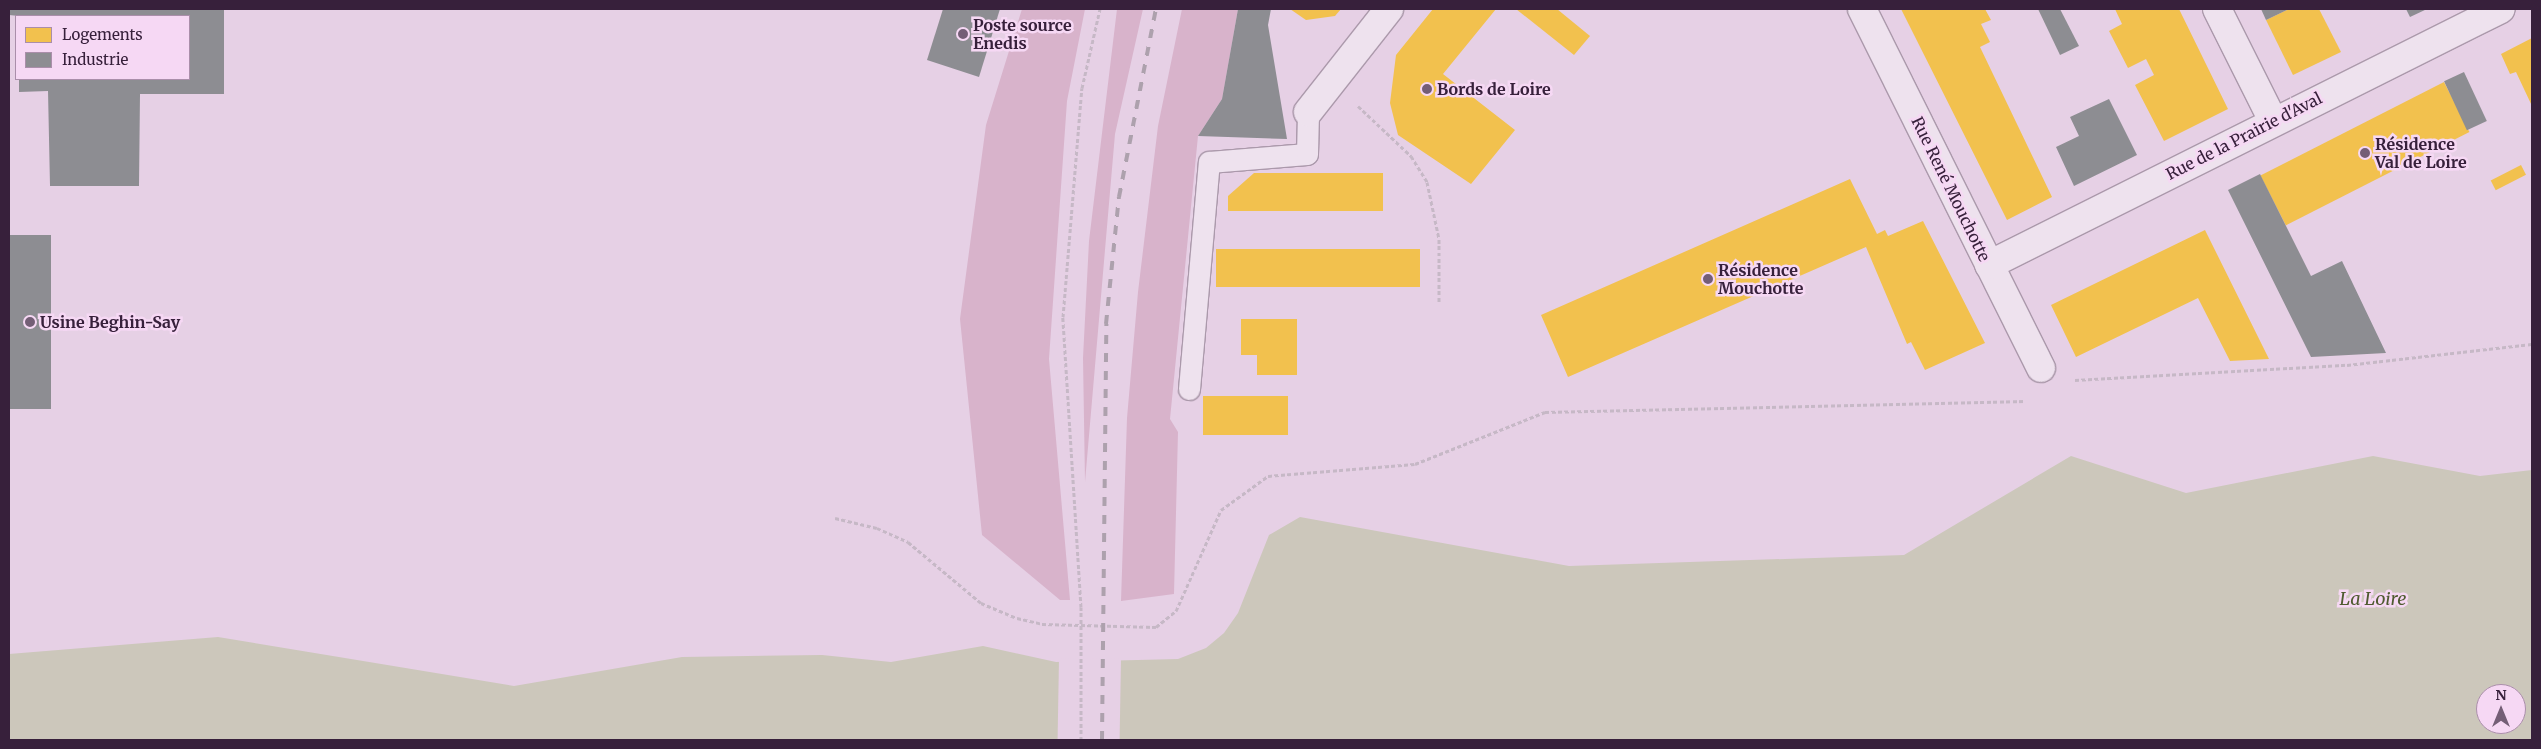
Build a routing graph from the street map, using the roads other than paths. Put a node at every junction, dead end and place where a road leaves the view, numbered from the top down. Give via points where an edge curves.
1 (1389, 9) edge
2 (1862, 9) edge
3 (2216, 9) edge
4 (2501, 9) edge
5 (1308, 112) joint
6 (2273, 120) junction
7 (1989, 265) junction
8 (2041, 368) dead end
9 (1189, 389) dead end

1 - 5 street
2 - 7 street, Rue René Mouchotte
3 - 6 street
4 - 6 street, Rue de la Prairie d'Aval
5 - 9 lane via 1307,154 1209,162
6 - 7 street, Rue de la Prairie d'Aval
7 - 8 street, Rue René Mouchotte

